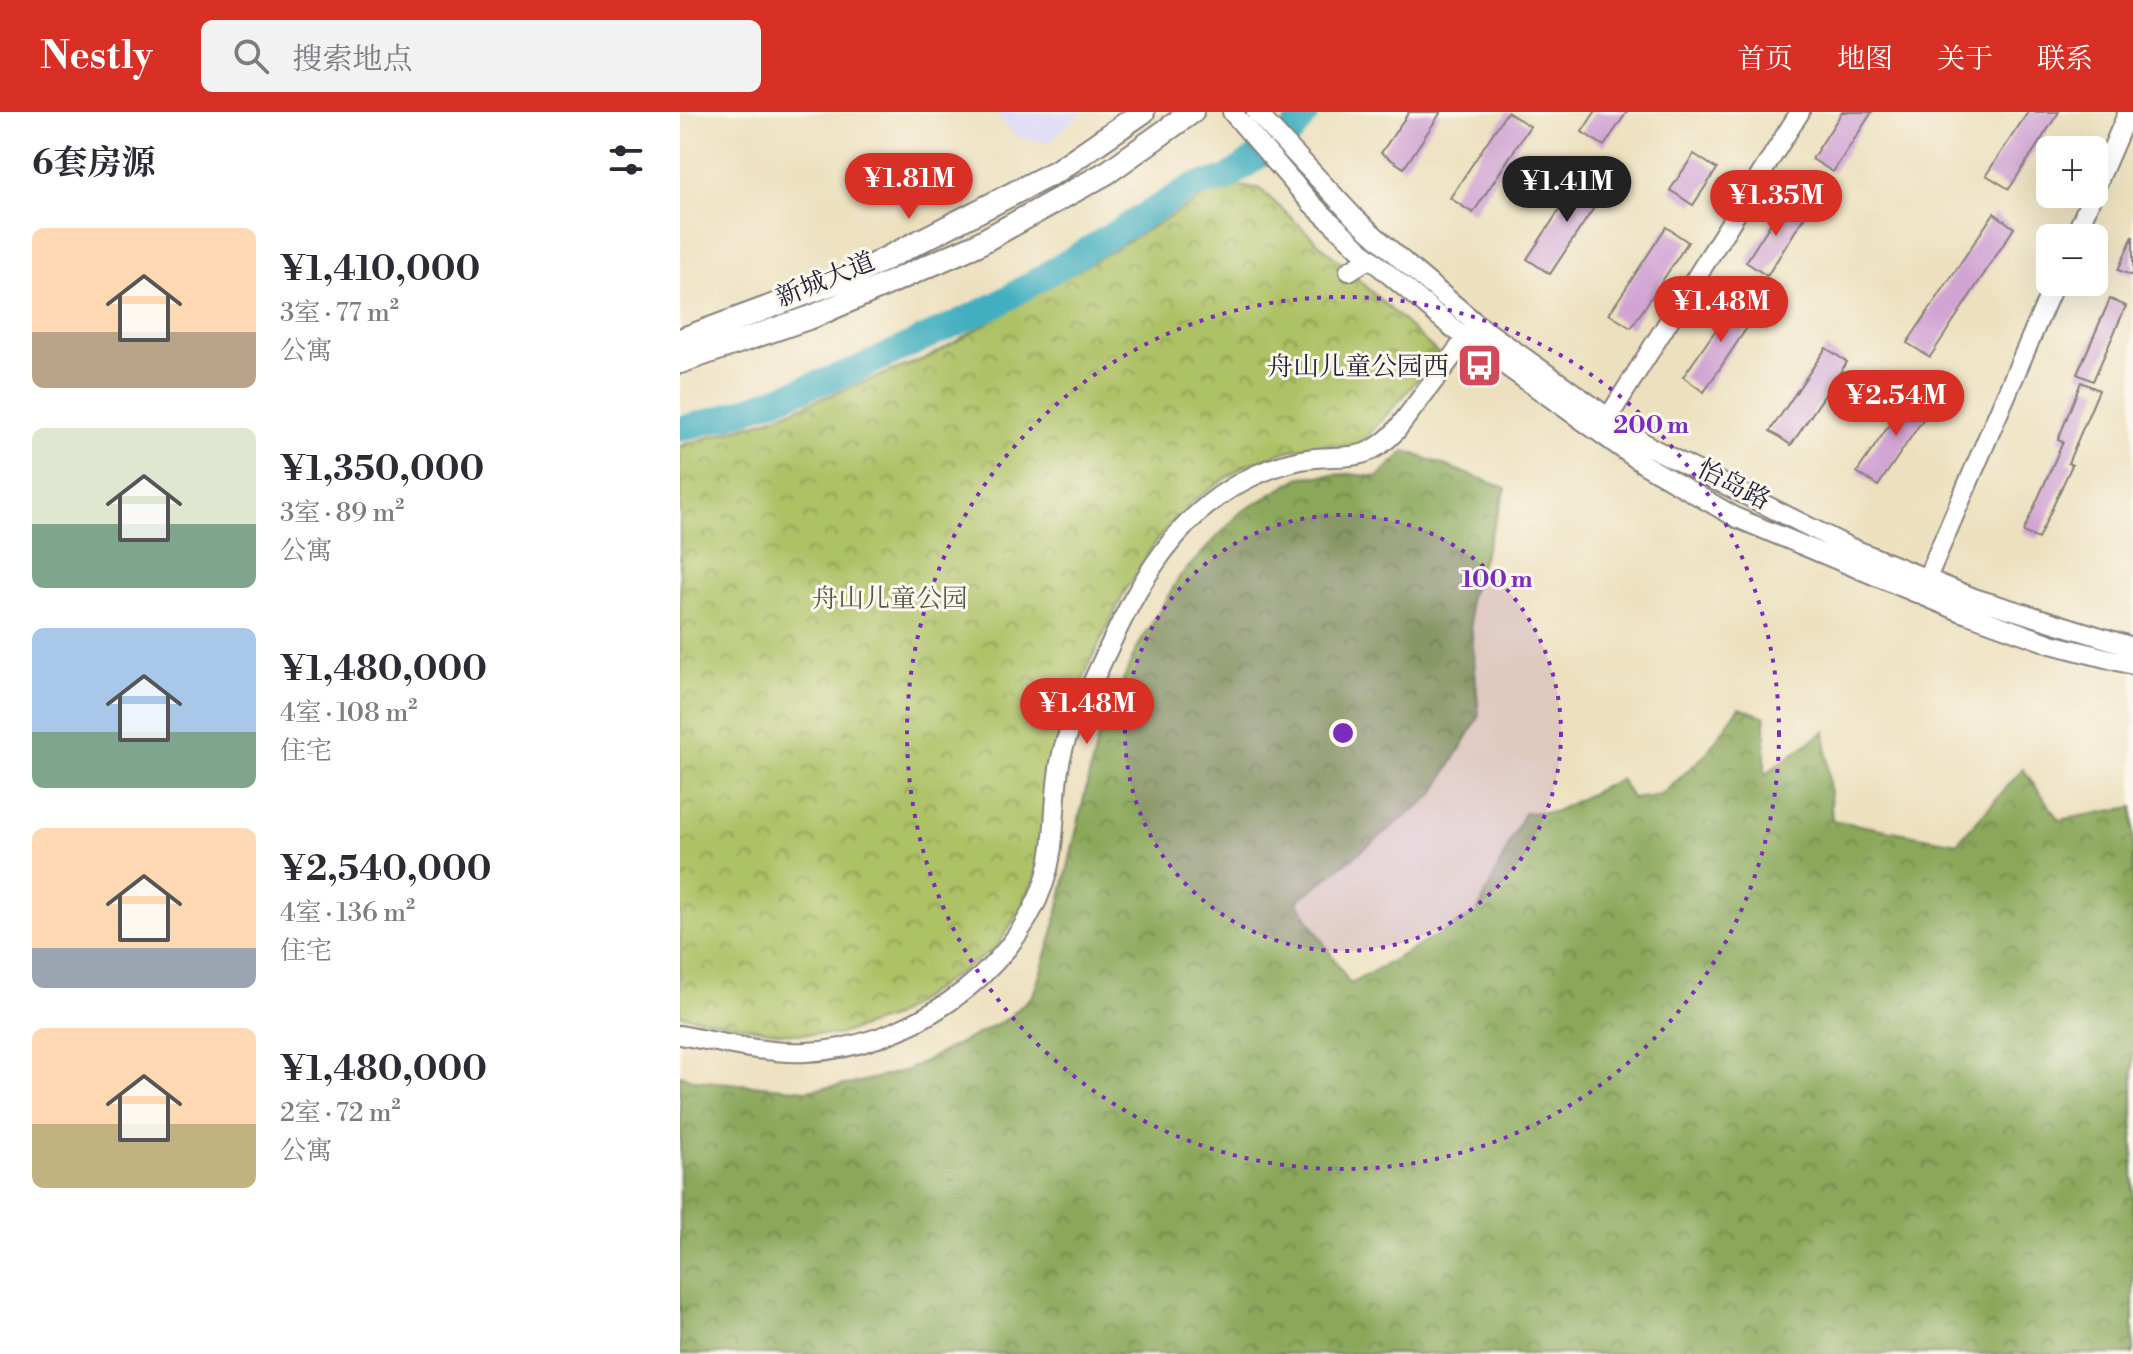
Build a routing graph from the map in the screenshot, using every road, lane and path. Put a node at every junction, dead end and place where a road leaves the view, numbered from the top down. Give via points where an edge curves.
1 (1143, 112) edge
2 (1192, 112) edge
3 (1800, 112) edge
4 (2128, 112) edge
5 (1257, 113) edge
6 (1237, 119) edge
7 (2108, 158) edge
8 (1370, 258) junction
9 (1349, 271) dead end
10 (2049, 296) edge
11 (1472, 331) junction
12 (680, 340) edge
13 (680, 362) edge
14 (1608, 418) junction
15 (1927, 578) junction
16 (2133, 647) edge
17 (2133, 665) edge
18 (680, 1035) edge

1 - 12 main road, 新城大道 via 1057,171 848,278
2 - 13 main road, 新城大道 via 1108,172 976,245 814,316
3 - 14 street
4 - 7 street
5 - 11 street
6 - 8 street, 怡岛路 via 1312,204
8 - 9 street
8 - 11 street, 怡岛路
10 - 15 street
11 - 14 street
11 - 17 street, 怡岛路 via 1645,465 1737,518 1962,612 2051,644
11 - 18 street via 1381,446 1353,457 1262,470 1207,506 1150,569 1064,745 1044,882 1014,940 989,970 905,1029 862,1045 804,1053
14 - 15 street via 1650,447 1752,501
15 - 16 street via 1974,598

